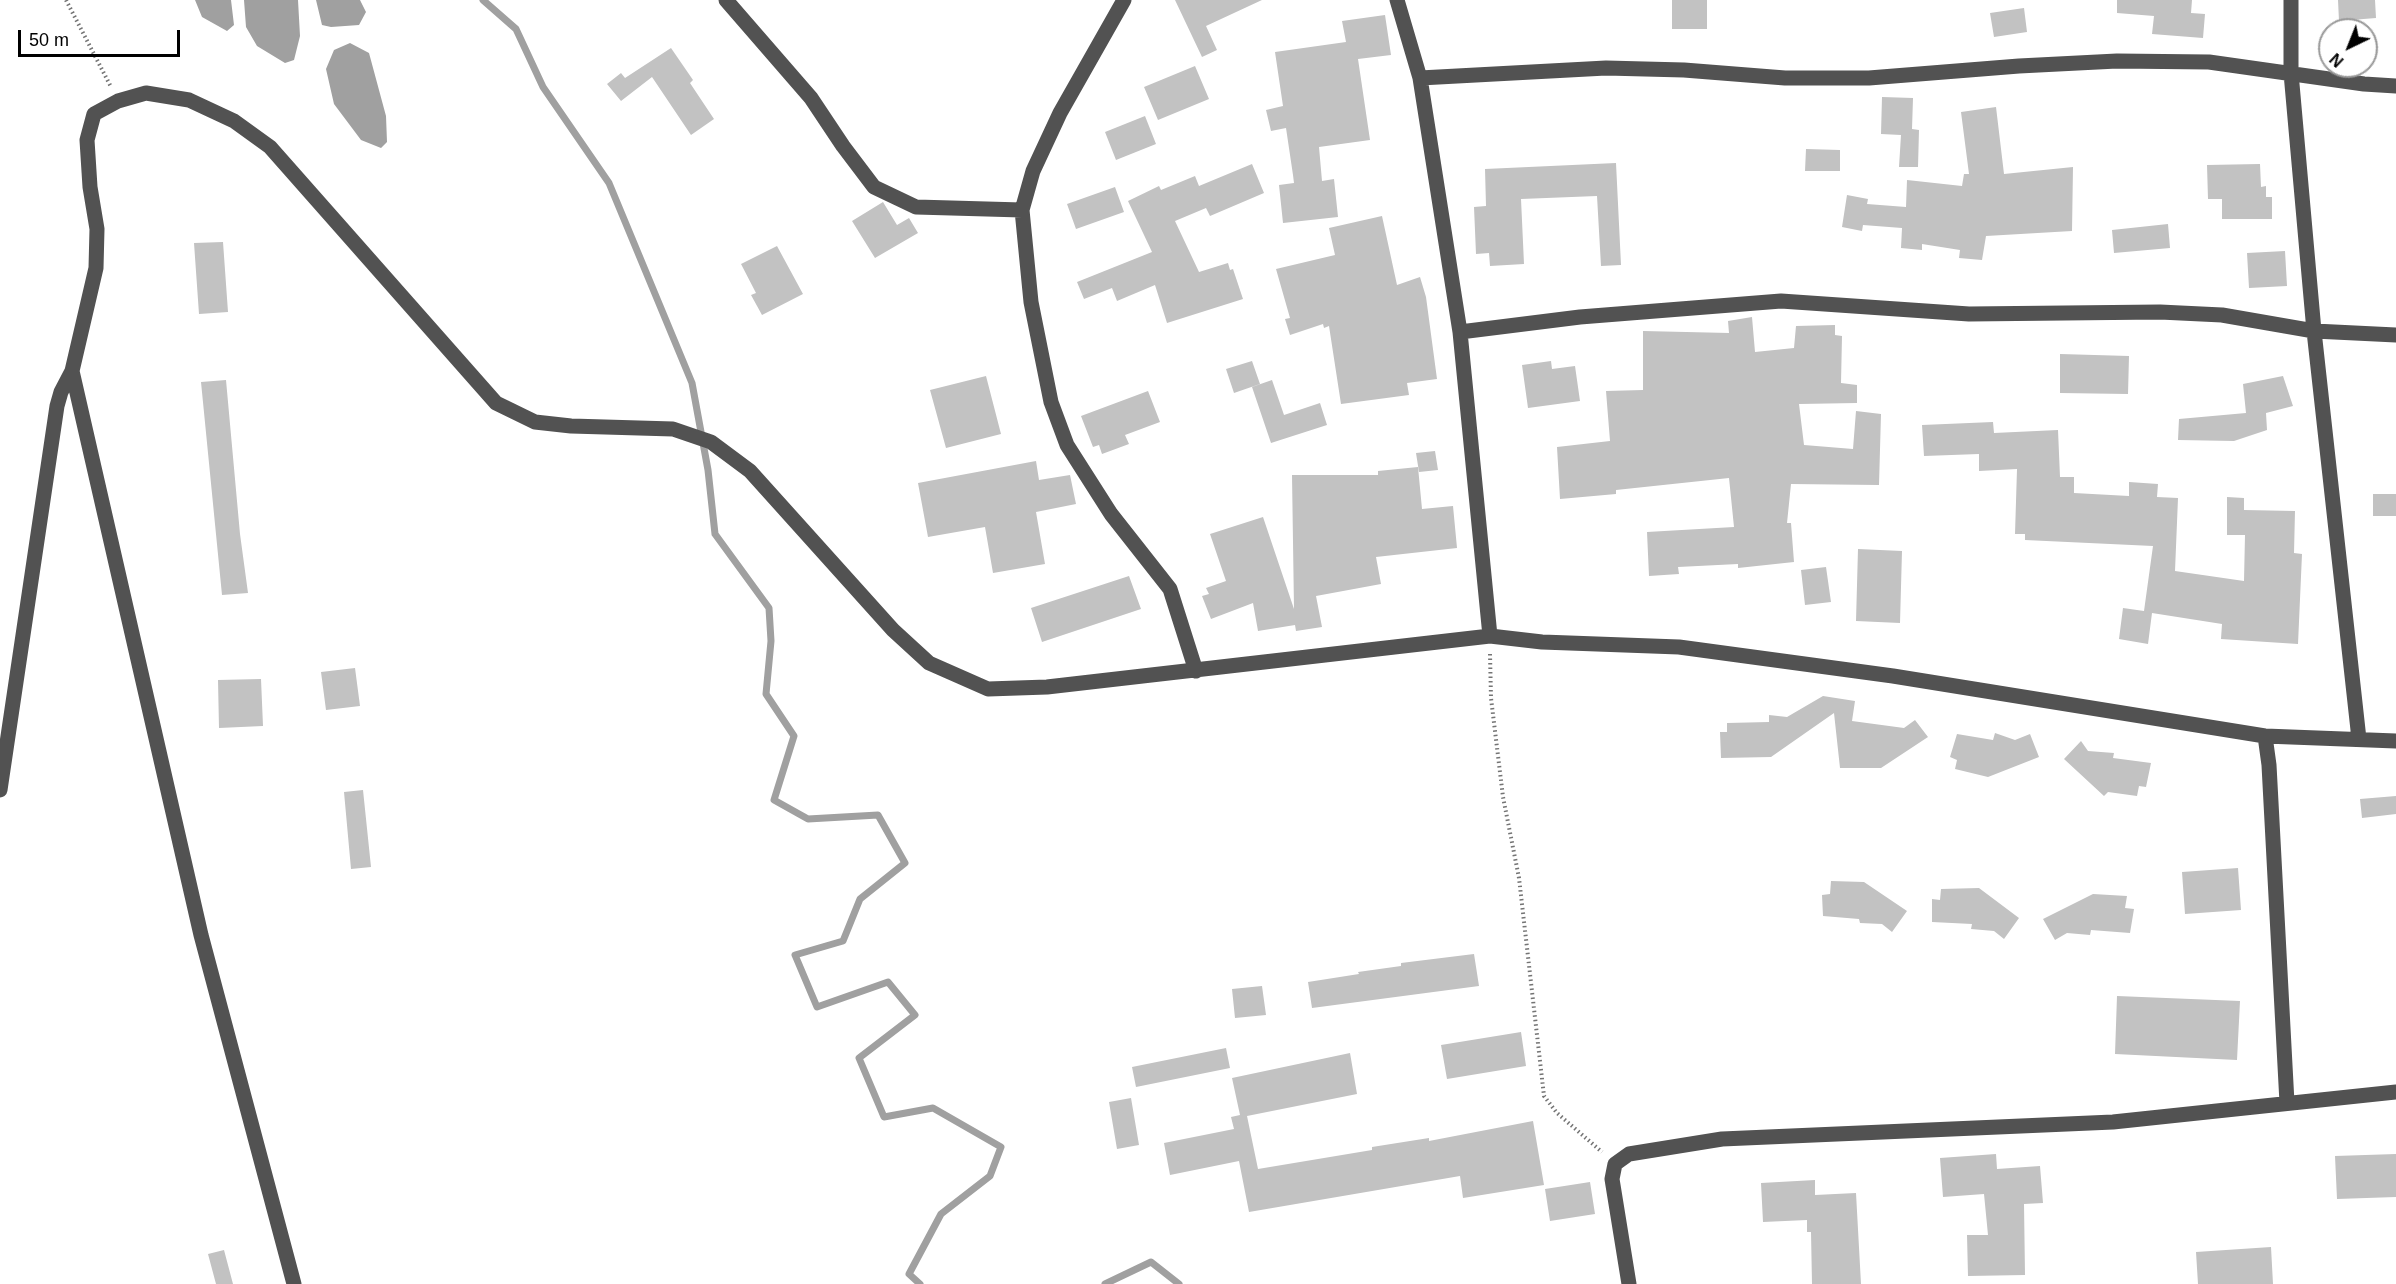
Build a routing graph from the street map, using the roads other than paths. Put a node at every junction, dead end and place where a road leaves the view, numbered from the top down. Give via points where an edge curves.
1 (726, 0) edge
2 (1124, 0) edge
3 (1397, 0) edge
4 (2291, 0) edge
5 (2291, 73) junction
6 (1420, 78) junction
7 (2396, 86) edge
8 (1022, 210) junction
9 (1460, 332) junction
10 (2314, 332) junction
11 (2396, 335) edge
12 (72, 370) junction
13 (1490, 636) junction
14 (1196, 671) junction
15 (2265, 736) junction
16 (2359, 740) junction
17 (2396, 741) edge
18 (0, 790) edge
19 (2396, 1092) edge
20 (2287, 1103) junction
21 (294, 1284) edge
22 (1629, 1284) edge

1 - 8 street via 811,98 874,187 916,207
2 - 8 street via 1060,113 1033,171
3 - 6 street
4 - 5 street
5 - 6 street via 2209,62 2116,61 1869,78 1785,78 1606,68
5 - 7 street
5 - 10 street
6 - 9 street
8 - 14 street via 1031,302 1051,402 1067,445 1112,514 1170,588
9 - 10 street via 1601,315 1781,301 1969,314 2222,315
9 - 13 street
10 - 11 street
10 - 16 street
12 - 14 street via 96,268 97,229 87,140 94,114 118,101 146,93 189,100 234,121 270,147 496,403 535,422 673,429 711,442 750,471 894,630 929,663 988,689 1047,687
12 - 18 street via 57,406
12 - 21 street via 201,935
13 - 14 street
13 - 15 street via 1679,647 1893,676
15 - 16 street
15 - 20 street
16 - 17 street
19 - 20 street
20 - 22 street via 2113,1122 1722,1139 1629,1154 1615,1164 1611,1179

